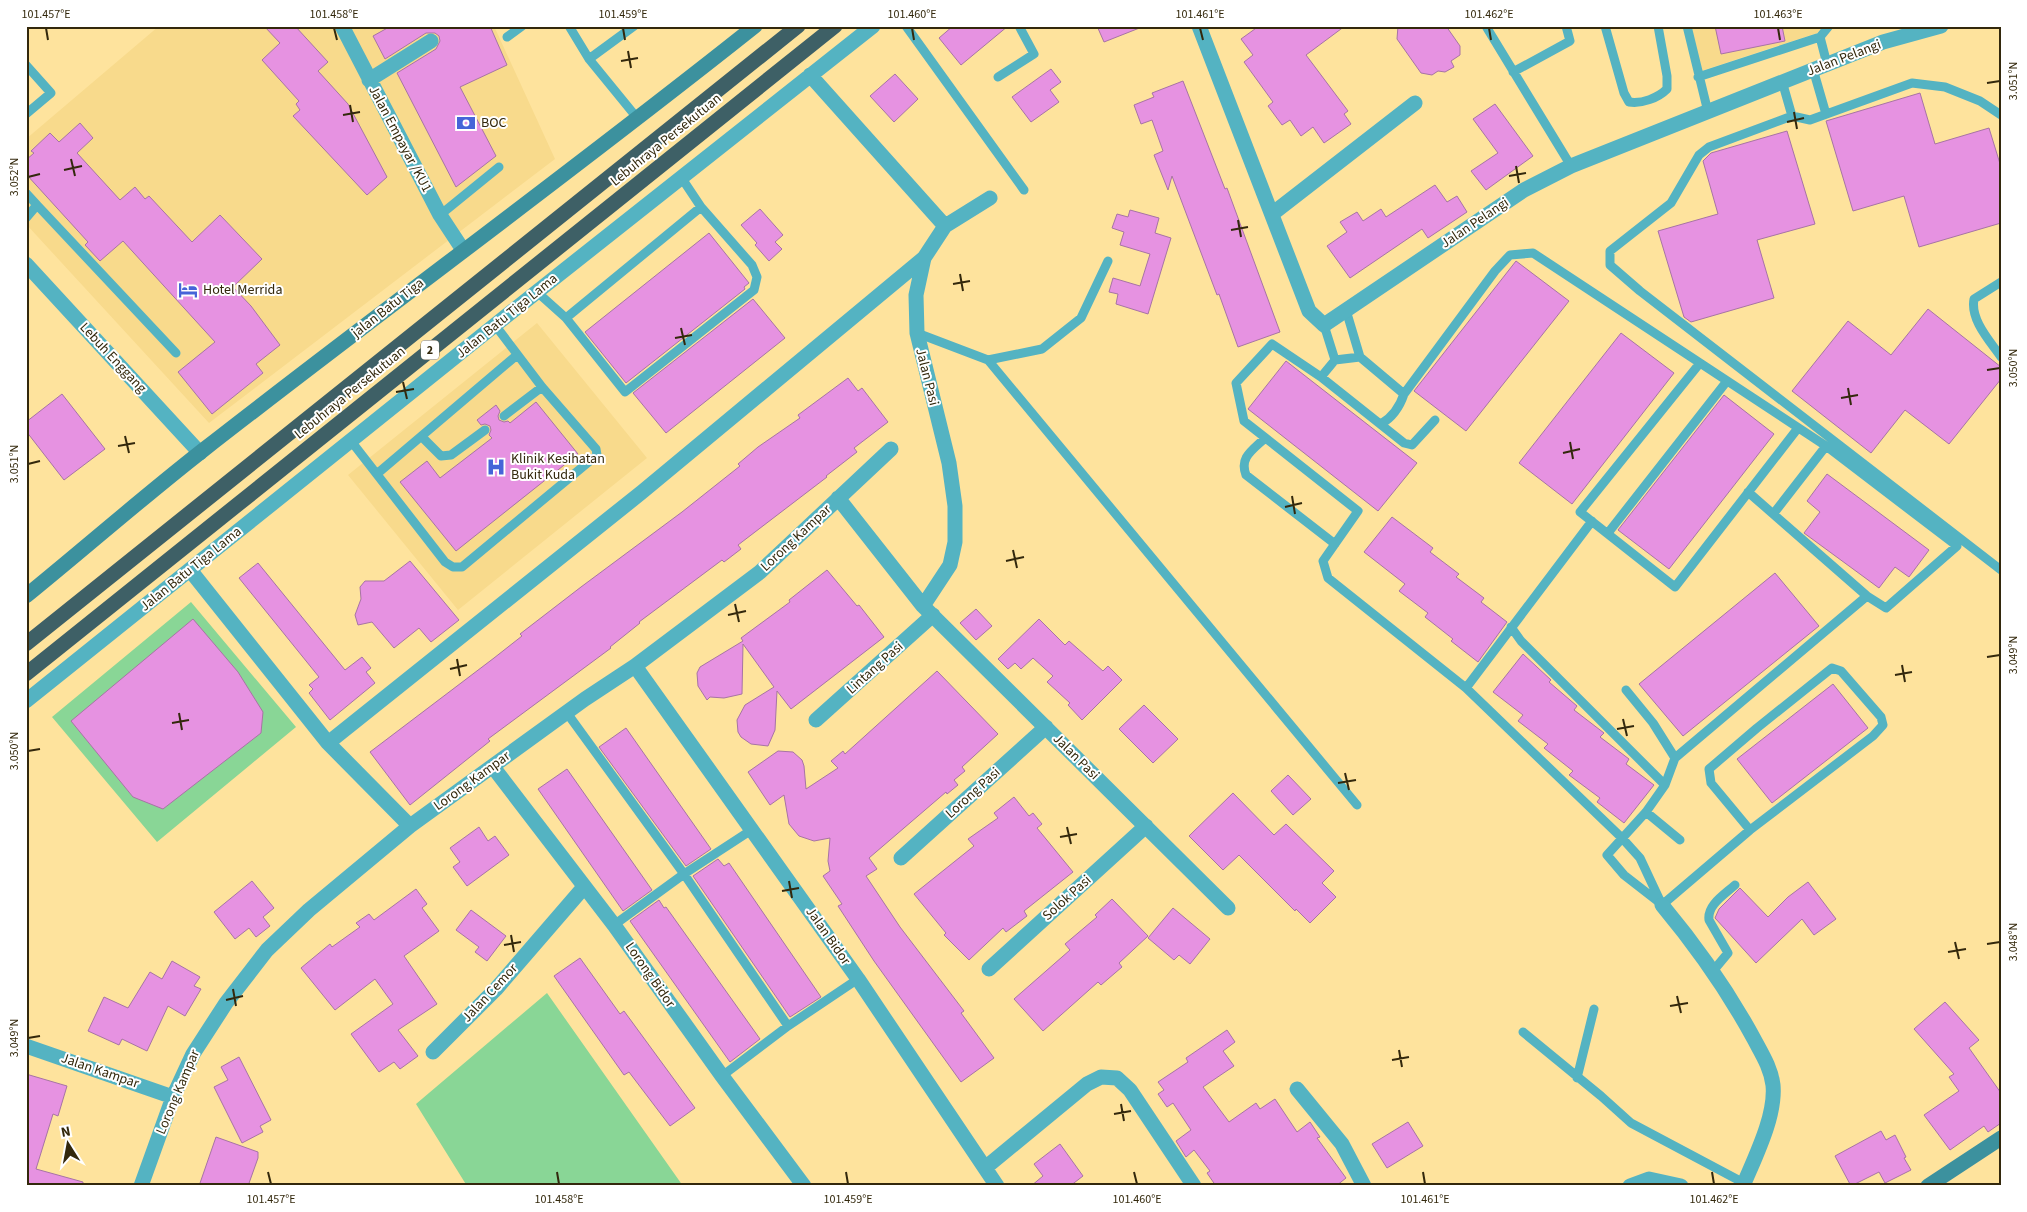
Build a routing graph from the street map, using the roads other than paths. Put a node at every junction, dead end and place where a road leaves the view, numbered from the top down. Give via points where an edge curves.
1 (342, 26) edge
2 (522, 26) edge
3 (569, 26) edge
4 (634, 26) edge
5 (755, 26) edge
6 (798, 26) edge
7 (835, 26) edge
8 (873, 26) edge
9 (906, 26) edge
10 (1020, 26) edge
11 (1566, 26) edge
12 (1604, 26) edge
13 (1658, 26) edge
14 (1687, 26) edge
15 (1829, 26) edge
16 (1941, 26) edge
17 (1200, 27) edge
18 (1487, 28) dead end
19 (507, 37) dead end
20 (1820, 37) junction
21 (431, 41) dead end
22 (589, 60) junction
23 (26, 65) edge
24 (1820, 67) junction
25 (1512, 72) junction
26 (810, 75) junction
27 (998, 77) dead end
28 (1698, 77) junction
29 (369, 80) junction
30 (1782, 82) junction
31 (1415, 103) dead end
32 (1708, 112) junction
33 (26, 114) edge
34 (1826, 114) junction
35 (2001, 115) edge
36 (1792, 116) junction
37 (638, 119) junction
38 (1571, 166) junction
39 (499, 167) dead end
40 (681, 177) junction
41 (1024, 190) dead end
42 (26, 193) edge
43 (990, 198) dead end
44 (37, 205) junction
45 (701, 207) junction
46 (1272, 214) junction
47 (440, 215) junction
48 (26, 218) edge
49 (944, 226) junction
50 (463, 250) junction
51 (924, 258) junction
52 (1108, 262) dead end
53 (26, 264) edge
54 (2001, 282) edge
55 (536, 292) junction
56 (1346, 310) junction
57 (566, 318) junction
58 (494, 325) junction
59 (1324, 325) junction
60 (916, 333) junction
61 (176, 353) dead end
62 (517, 355) junction
63 (1360, 356) junction
64 (2001, 357) edge
65 (988, 360) junction
66 (1335, 360) junction
67 (1700, 363) junction
68 (1320, 377) junction
69 (1727, 381) junction
70 (542, 387) junction
71 (1404, 394) junction
72 (504, 416) dead end
73 (1435, 420) dead end
74 (1381, 424) junction
75 (1798, 428) junction
76 (485, 430) dead end
77 (422, 437) junction
78 (1264, 438) junction
79 (351, 441) junction
80 (1826, 446) junction
81 (890, 448) dead end
82 (200, 453) junction
83 (378, 473) junction
84 (1748, 492) junction
85 (838, 498) junction
86 (1774, 513) junction
87 (1592, 521) junction
88 (1608, 533) junction
89 (1335, 544) junction
90 (190, 570) junction
91 (2001, 570) edge
92 (26, 596) edge
93 (1867, 596) junction
94 (928, 611) junction
95 (1511, 627) junction
96 (26, 644) edge
97 (635, 666) junction
98 (26, 674) edge
99 (1466, 688) junction
100 (1626, 690) dead end
101 (26, 702) edge
102 (567, 713) junction
103 (816, 720) dead end
104 (1046, 727) junction
105 (328, 743) junction
106 (1675, 758) junction
107 (493, 767) junction
108 (1665, 785) junction
109 (1357, 805) dead end
110 (1646, 812) junction
111 (410, 826) junction
112 (1146, 826) junction
113 (753, 829) junction
114 (1750, 830) junction
115 (1622, 838) junction
116 (1680, 840) dead end
117 (901, 858) dead end
118 (684, 874) junction
119 (1734, 885) dead end
120 (584, 887) junction
121 (1662, 905) junction
122 (1228, 908) dead end
123 (614, 925) junction
124 (989, 969) dead end
125 (1713, 971) junction
126 (858, 979) junction
127 (1594, 1009) dead end
128 (788, 1026) junction
129 (1523, 1032) dead end
130 (26, 1046) edge
131 (433, 1052) dead end
132 (722, 1076) junction
133 (1577, 1078) junction
134 (1297, 1089) dead end
135 (173, 1097) junction
136 (2001, 1138) edge
137 (985, 1168) junction
138 (1744, 1184) edge
139 (142, 1186) edge
140 (804, 1186) edge
141 (997, 1186) edge
142 (1194, 1186) edge
143 (1364, 1186) edge
144 (1630, 1186) edge
145 (1681, 1186) edge
146 (1928, 1186) edge

1 - 29 street, Jalan Empayar /KU1
2 - 19 lane
3 - 22 lane
4 - 22 lane
5 - 37 street, jalan Batu Tiga
6 - 96 highway, Lebuhraya Persekutuan / 2
7 - 98 highway, Lebuhraya Persekutuan / 2
8 - 26 street, Jalan Batu Tiga Lama
9 - 41 lane
10 - 27 lane via 1034,54
11 - 25 lane via 1570,40
12 - 13 lane via 1624,93 1629,102 1638,103 1662,94 1667,88
14 - 28 lane
15 - 20 lane
16 - 24 street, Jalan Pelangi via 1883,42
17 - 46 street
18 - 25 lane
20 - 24 lane
20 - 28 lane
21 - 29 street
22 - 37 lane
23 - 33 lane via 51,93
24 - 30 street, Jalan Pelangi
24 - 34 lane
25 - 38 lane
26 - 40 street, Jalan Batu Tiga Lama
26 - 49 street
28 - 32 lane
29 - 47 street, Jalan Empayar /KU1
30 - 32 street, Jalan Pelangi
30 - 36 lane
31 - 46 street
32 - 38 street, Jalan Pelangi
34 - 35 lane via 1912,83 1945,87 1980,101
34 - 36 lane via 1810,120
36 - 91 lane via 1710,147 1700,155 1671,203 1610,251 1610,265 1640,292
37 - 50 street, jalan Batu Tiga
38 - 56 street, Jalan Pelangi via 1524,190
39 - 47 lane
40 - 45 lane
40 - 55 street, Jalan Batu Tiga Lama
42 - 44 lane
43 - 49 street
44 - 48 lane
44 - 61 lane
45 - 57 lane
45 - 57 lane via 752,265 757,277 754,290 625,392
46 - 59 street via 1309,311
47 - 50 street, Jalan Empayar /KU1
49 - 51 street
50 - 82 street, jalan Batu Tiga
51 - 60 street, Jalan Pasi via 916,295
51 - 105 street via 642,492
52 - 65 lane via 1081,318 1042,349
53 - 82 street, Lebuh Enggang
54 - 64 lane via 1974,299 1973,306 1980,327
55 - 57 lane
55 - 58 street, Jalan Batu Tiga Lama
56 - 59 street, Jalan Pelangi
56 - 63 lane
58 - 62 lane
58 - 79 street, Jalan Batu Tiga Lama
59 - 66 lane
60 - 65 lane
60 - 94 street, Jalan Pasi via 949,463 955,506 955,542 950,565
62 - 70 lane
62 - 77 lane
63 - 66 lane
63 - 71 lane
65 - 109 lane
66 - 68 lane
67 - 69 lane
67 - 71 lane via 1533,252 1510,255 1495,271
67 - 87 lane via 1580,512
68 - 74 lane
68 - 78 lane via 1272,344 1236,383 1244,421
69 - 75 lane
69 - 88 lane
70 - 72 lane
70 - 83 lane via 596,449 597,456 462,567 453,568 445,562
71 - 74 lane via 1401,404
73 - 74 lane via 1412,445 1404,443
75 - 80 lane
75 - 84 lane
76 - 77 lane via 451,455 441,456
77 - 83 lane
78 - 89 lane via 1244,460 1246,475
78 - 89 lane via 1358,511
79 - 83 lane
79 - 90 street, Jalan Batu Tiga Lama
80 - 86 lane
80 - 93 lane via 1957,546 1886,608
81 - 85 street, Lorong Kampar
82 - 92 street, jalan Batu Tiga
84 - 86 lane
84 - 88 lane via 1675,587
85 - 94 street, Jalan Pasi
85 - 97 street, Lorong Kampar via 760,572
86 - 93 lane
87 - 88 lane
87 - 95 lane
89 - 99 lane via 1323,561 1328,578
90 - 101 street, Jalan Batu Tiga Lama
90 - 105 street
93 - 106 lane
94 - 103 street, Lintang Pasi
94 - 104 street, Jalan Pasi
95 - 99 lane
95 - 108 lane
97 - 102 street, Lorong Kampar
97 - 113 street, Jalan Bidor
99 - 115 lane
100 - 106 lane via 1654,723
102 - 107 street, Lorong Kampar
102 - 118 lane
104 - 112 street, Jalan Pasi
104 - 117 street, Lorong Pasi
105 - 111 street
106 - 108 lane
107 - 111 street, Lorong Kampar
107 - 120 street, Lorong Bidor
108 - 110 lane
110 - 115 lane
110 - 116 lane
111 - 135 street, Lorong Kampar via 309,910 267,950 192,1054
112 - 122 street, Jalan Pasi
112 - 124 street, Solok Pasi
113 - 118 lane
113 - 126 street, Jalan Bidor
114 - 114 lane via 1711,783 1708,769 1832,668 1841,671 1881,717 1883,725
114 - 121 lane
115 - 121 lane via 1640,858
115 - 121 lane via 1607,855 1624,875
118 - 123 lane
118 - 128 lane
119 - 125 lane via 1708,914 1728,952
120 - 123 street, Lorong Bidor
120 - 131 street, Jalan Cemor via 496,989
121 - 125 street
123 - 132 street, Lorong Bidor
125 - 138 street via 1768,1066 1773,1085 1772,1104 1761,1146
126 - 128 lane
126 - 137 street, Jalan Bidor
127 - 133 lane
128 - 132 lane
129 - 133 lane
130 - 135 street, Jalan Kampar
132 - 140 street, Lorong Bidor
133 - 138 lane via 1631,1123
134 - 143 street via 1342,1144
135 - 139 street, Lorong Kampar
136 - 146 street
137 - 141 street, Jalan Bidor
137 - 142 street via 1087,1084 1101,1078 1117,1078 1130,1090
144 - 145 street via 1650,1179

